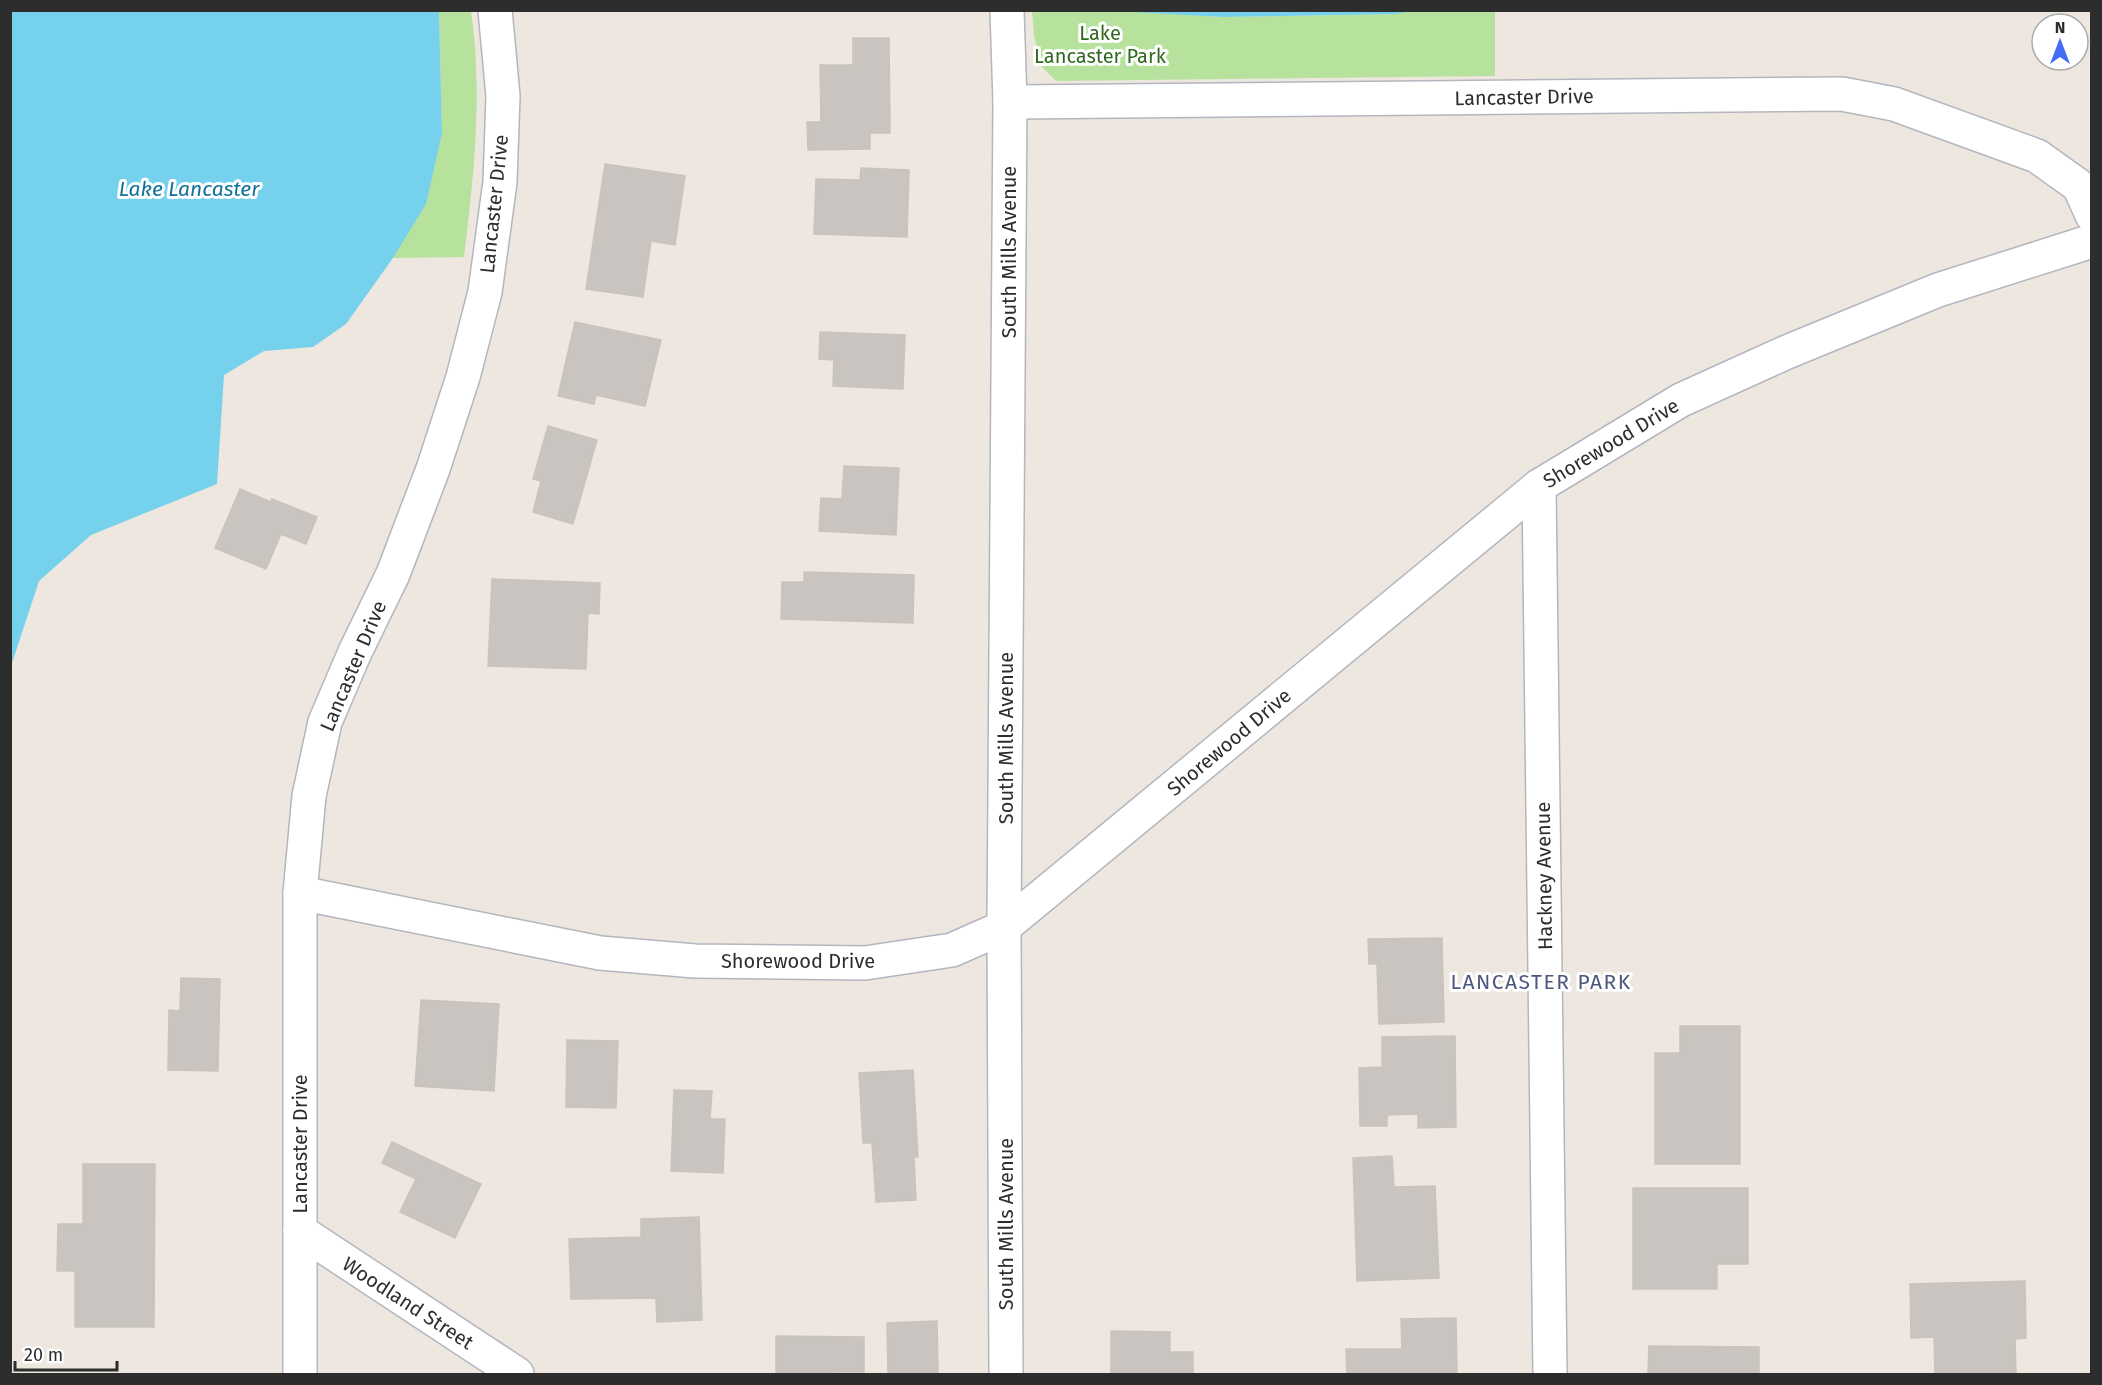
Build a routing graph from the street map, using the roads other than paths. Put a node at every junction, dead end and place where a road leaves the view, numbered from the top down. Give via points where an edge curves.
1 (495, 10) edge
2 (1007, 10) edge
3 (1010, 102) junction
4 (2091, 215) edge
5 (2091, 241) edge
6 (1539, 486) junction
7 (300, 893) junction
8 (1005, 927) junction
9 (300, 1231) junction
10 (300, 1374) edge
11 (516, 1374) edge
12 (1006, 1374) edge
13 (1550, 1374) edge

1 - 7 street, Lancaster Drive via 503,107 500,182 485,292 464,377 433,469 393,574 325,722 309,796
2 - 3 street
3 - 4 street, Lancaster Drive via 1842,94 1894,104 2037,156 2079,186
3 - 8 street, South Mills Avenue
5 - 6 street, Shorewood Drive via 1938,290 1787,352 1681,400
6 - 8 street, Shorewood Drive
6 - 13 street, Hackney Avenue
7 - 8 street, Shorewood Drive via 600,953 695,961 865,963 952,950
7 - 9 street, Lancaster Drive
8 - 12 street, South Mills Avenue
9 - 10 street, Lancaster Drive
9 - 11 street, Woodland Street

